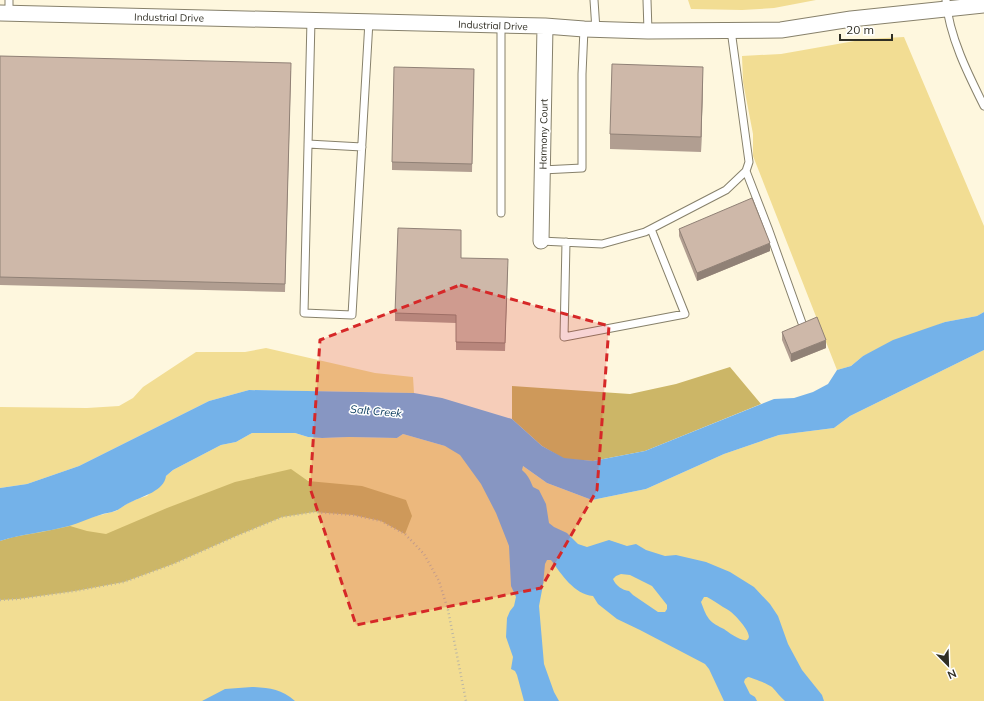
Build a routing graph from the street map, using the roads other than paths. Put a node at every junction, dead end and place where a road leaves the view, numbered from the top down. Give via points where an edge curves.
1 (594, 0) edge
2 (647, 0) edge
3 (946, 4) edge
4 (984, 4) edge
5 (6, 9) edge
6 (311, 20) junction
7 (369, 21) junction
8 (501, 25) junction
9 (545, 26) junction
10 (590, 29) junction
11 (731, 30) junction
12 (648, 31) junction
13 (984, 106) edge
14 (308, 144) junction
15 (362, 147) junction
16 (542, 170) junction
17 (746, 171) junction
18 (501, 213) dead end
19 (652, 229) junction
20 (541, 241) joint
21 (566, 242) junction
22 (802, 323) edge

1 - 10 lane
2 - 12 lane
3 - 4 street, Industrial Drive
3 - 11 street, Industrial Drive via 780,30
3 - 13 lane via 966,68
5 - 6 street, Industrial Drive
6 - 7 street, Industrial Drive
6 - 14 lane
7 - 8 street, Industrial Drive
7 - 15 lane
8 - 9 street, Industrial Drive
8 - 18 lane
9 - 10 street, Industrial Drive
9 - 16 street, Harmony Court
10 - 12 street, Industrial Drive
10 - 16 lane via 582,74 582,168
11 - 12 street, Industrial Drive
11 - 17 lane via 749,162
14 - 15 lane
14 - 15 lane via 304,313 352,315
16 - 20 street, Harmony Court
17 - 19 lane via 726,190
17 - 22 lane
19 - 21 lane via 602,244
19 - 21 lane via 685,314 564,337
20 - 21 lane

